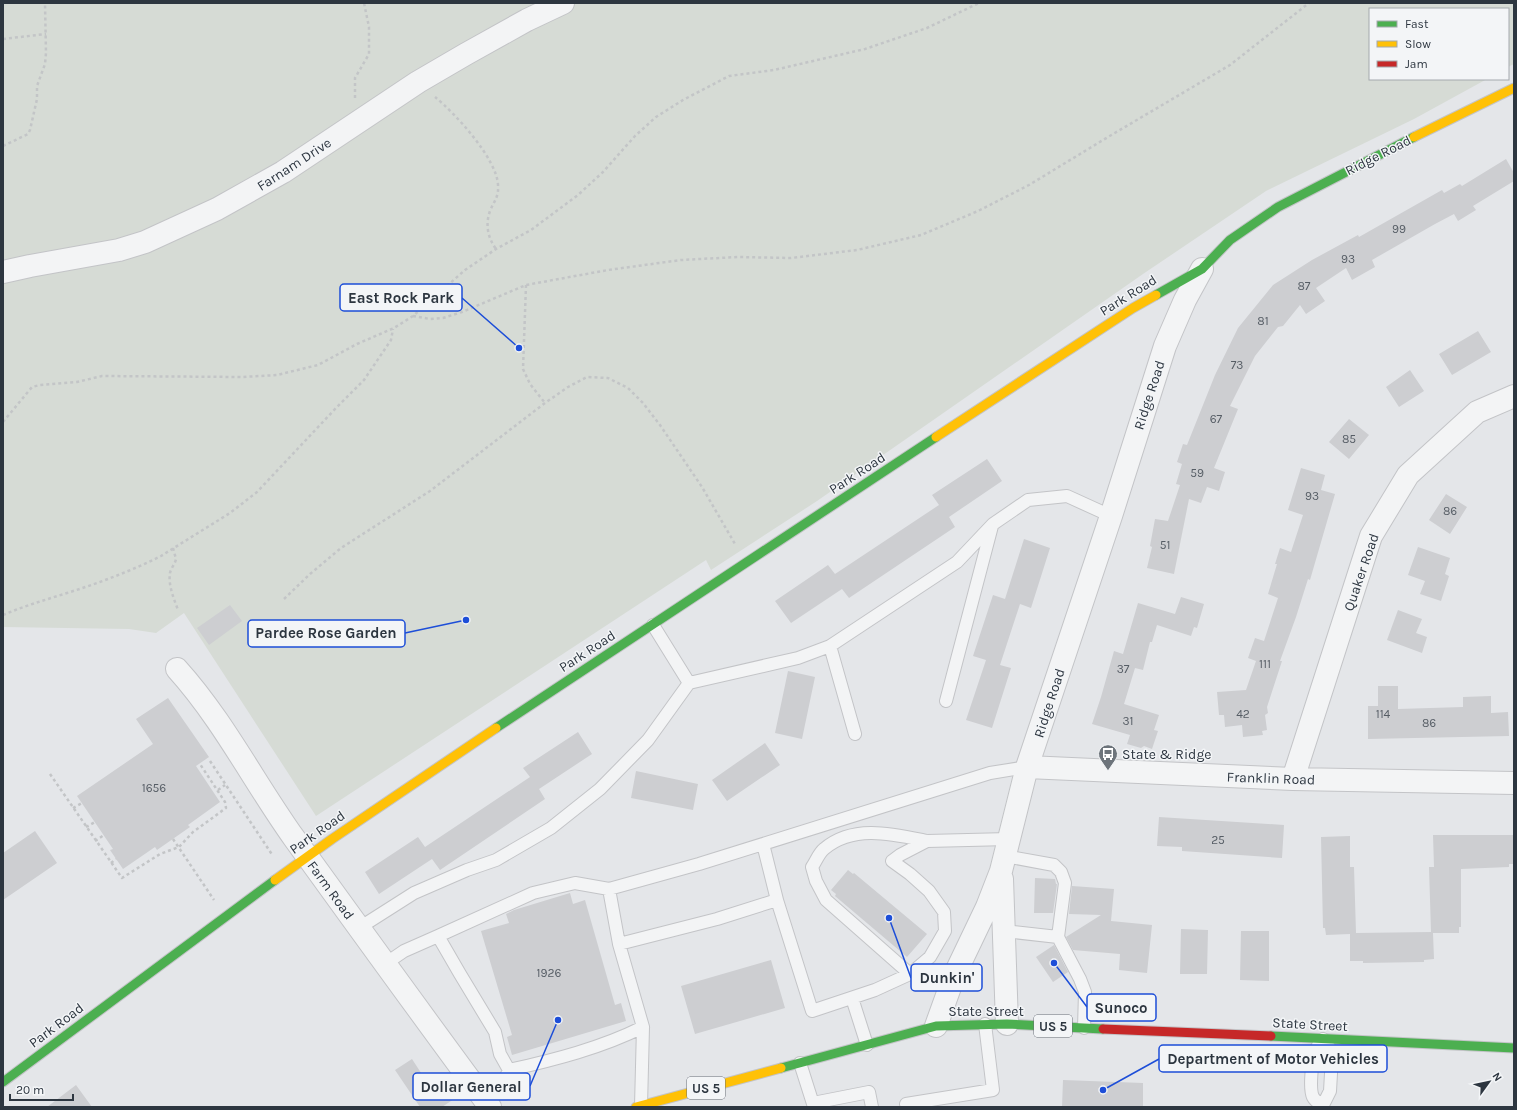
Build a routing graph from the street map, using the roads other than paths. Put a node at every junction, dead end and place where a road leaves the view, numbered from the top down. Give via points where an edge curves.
1 (563, 3) edge
2 (1514, 88) edge
3 (1202, 269) junction
4 (3, 272) edge
5 (1514, 396) edge
6 (1111, 516) junction
7 (993, 524) junction
8 (653, 624) junction
9 (830, 646) junction
10 (177, 669) dead end
11 (688, 683) junction
12 (946, 701) dead end
13 (855, 734) dead end
14 (1027, 767) junction
15 (1294, 779) junction
16 (1514, 783) edge
17 (848, 818) junction
18 (852, 835) junction
19 (927, 841) junction
20 (763, 844) junction
21 (1005, 855) junction
22 (307, 856) junction
23 (609, 889) junction
24 (777, 900) junction
25 (359, 928) junction
26 (1004, 931) junction
27 (438, 936) junction
28 (1058, 937) junction
29 (619, 944) junction
30 (385, 964) junction
31 (910, 974) junction
32 (852, 998) junction
33 (985, 1024) junction
34 (1007, 1024) junction
35 (936, 1026) junction
36 (643, 1027) junction
37 (1084, 1028) junction
38 (1323, 1039) junction
39 (867, 1045) junction
40 (1514, 1048) edge
41 (800, 1063) junction
42 (509, 1070) junction
43 (3, 1082) edge
44 (487, 1104) edge
45 (906, 1104) dead end
46 (814, 1105) edge
47 (1322, 1106) edge
48 (640, 1107) edge
49 (872, 1107) edge

1 - 4 street, Farnam Drive via 494,37 418,82 254,190 165,234 119,250
2 - 3 main road, Ridge Road via 1278,207 1230,240
3 - 6 street, Ridge Road via 1165,346
3 - 8 main road, Park Road via 1133,308
5 - 15 street, Quaker Road via 1478,412 1408,475 1371,536
6 - 7 lane via 1067,496 1028,500
6 - 14 street, Ridge Road
7 - 9 lane via 957,562
7 - 12 lane
8 - 11 lane
8 - 22 main road, Park Road
9 - 11 lane via 798,658
9 - 13 lane
10 - 22 street, Farm Road via 199,694
11 - 25 lane via 648,740 600,789 551,828 496,860 414,893
14 - 15 street, Franklin Road
14 - 17 lane via 990,773
14 - 21 street, Ridge Road
15 - 16 street, Franklin Road
17 - 18 lane
17 - 20 lane
18 - 19 lane via 892,834
18 - 31 lane via 839,839 823,850 812,867 816,881 826,900
19 - 21 lane
19 - 31 lane via 892,861 929,891 944,912 945,931 930,957
20 - 23 lane
20 - 24 lane
21 - 26 street, Ridge Road
21 - 28 lane via 1054,865 1061,872 1065,882
21 - 35 street, Ridge Road via 987,907 954,976
22 - 25 street, Farm Road
22 - 43 main road, Park Road
23 - 27 lane via 575,883 533,893
23 - 29 lane
24 - 29 lane via 718,919
24 - 32 lane via 812,1011
25 - 30 street, Farm Road
26 - 28 lane
26 - 34 street, Ridge Road
27 - 30 lane
27 - 42 lane via 495,1032 500,1054
28 - 37 lane via 1084,992
29 - 36 lane
30 - 44 street, Farm Road
31 - 32 lane
32 - 39 lane
33 - 34 main road, State Street / US 5
33 - 35 main road, State Street / US 5
33 - 45 lane via 993,1090
34 - 37 main road, State Street / US 5
35 - 39 main road, State Street / US 5
36 - 42 lane via 619,1039
36 - 48 lane
37 - 38 main road, State Street / US 5
38 - 40 main road, State Street / US 5
38 - 47 lane via 1332,1056 1330,1090
38 - 47 lane via 1313,1057 1311,1090 1312,1096
39 - 41 main road, State Street / US 5
41 - 46 lane
41 - 48 main road, State Street / US 5
42 - 44 lane via 506,1079
46 - 49 lane via 869,1092

